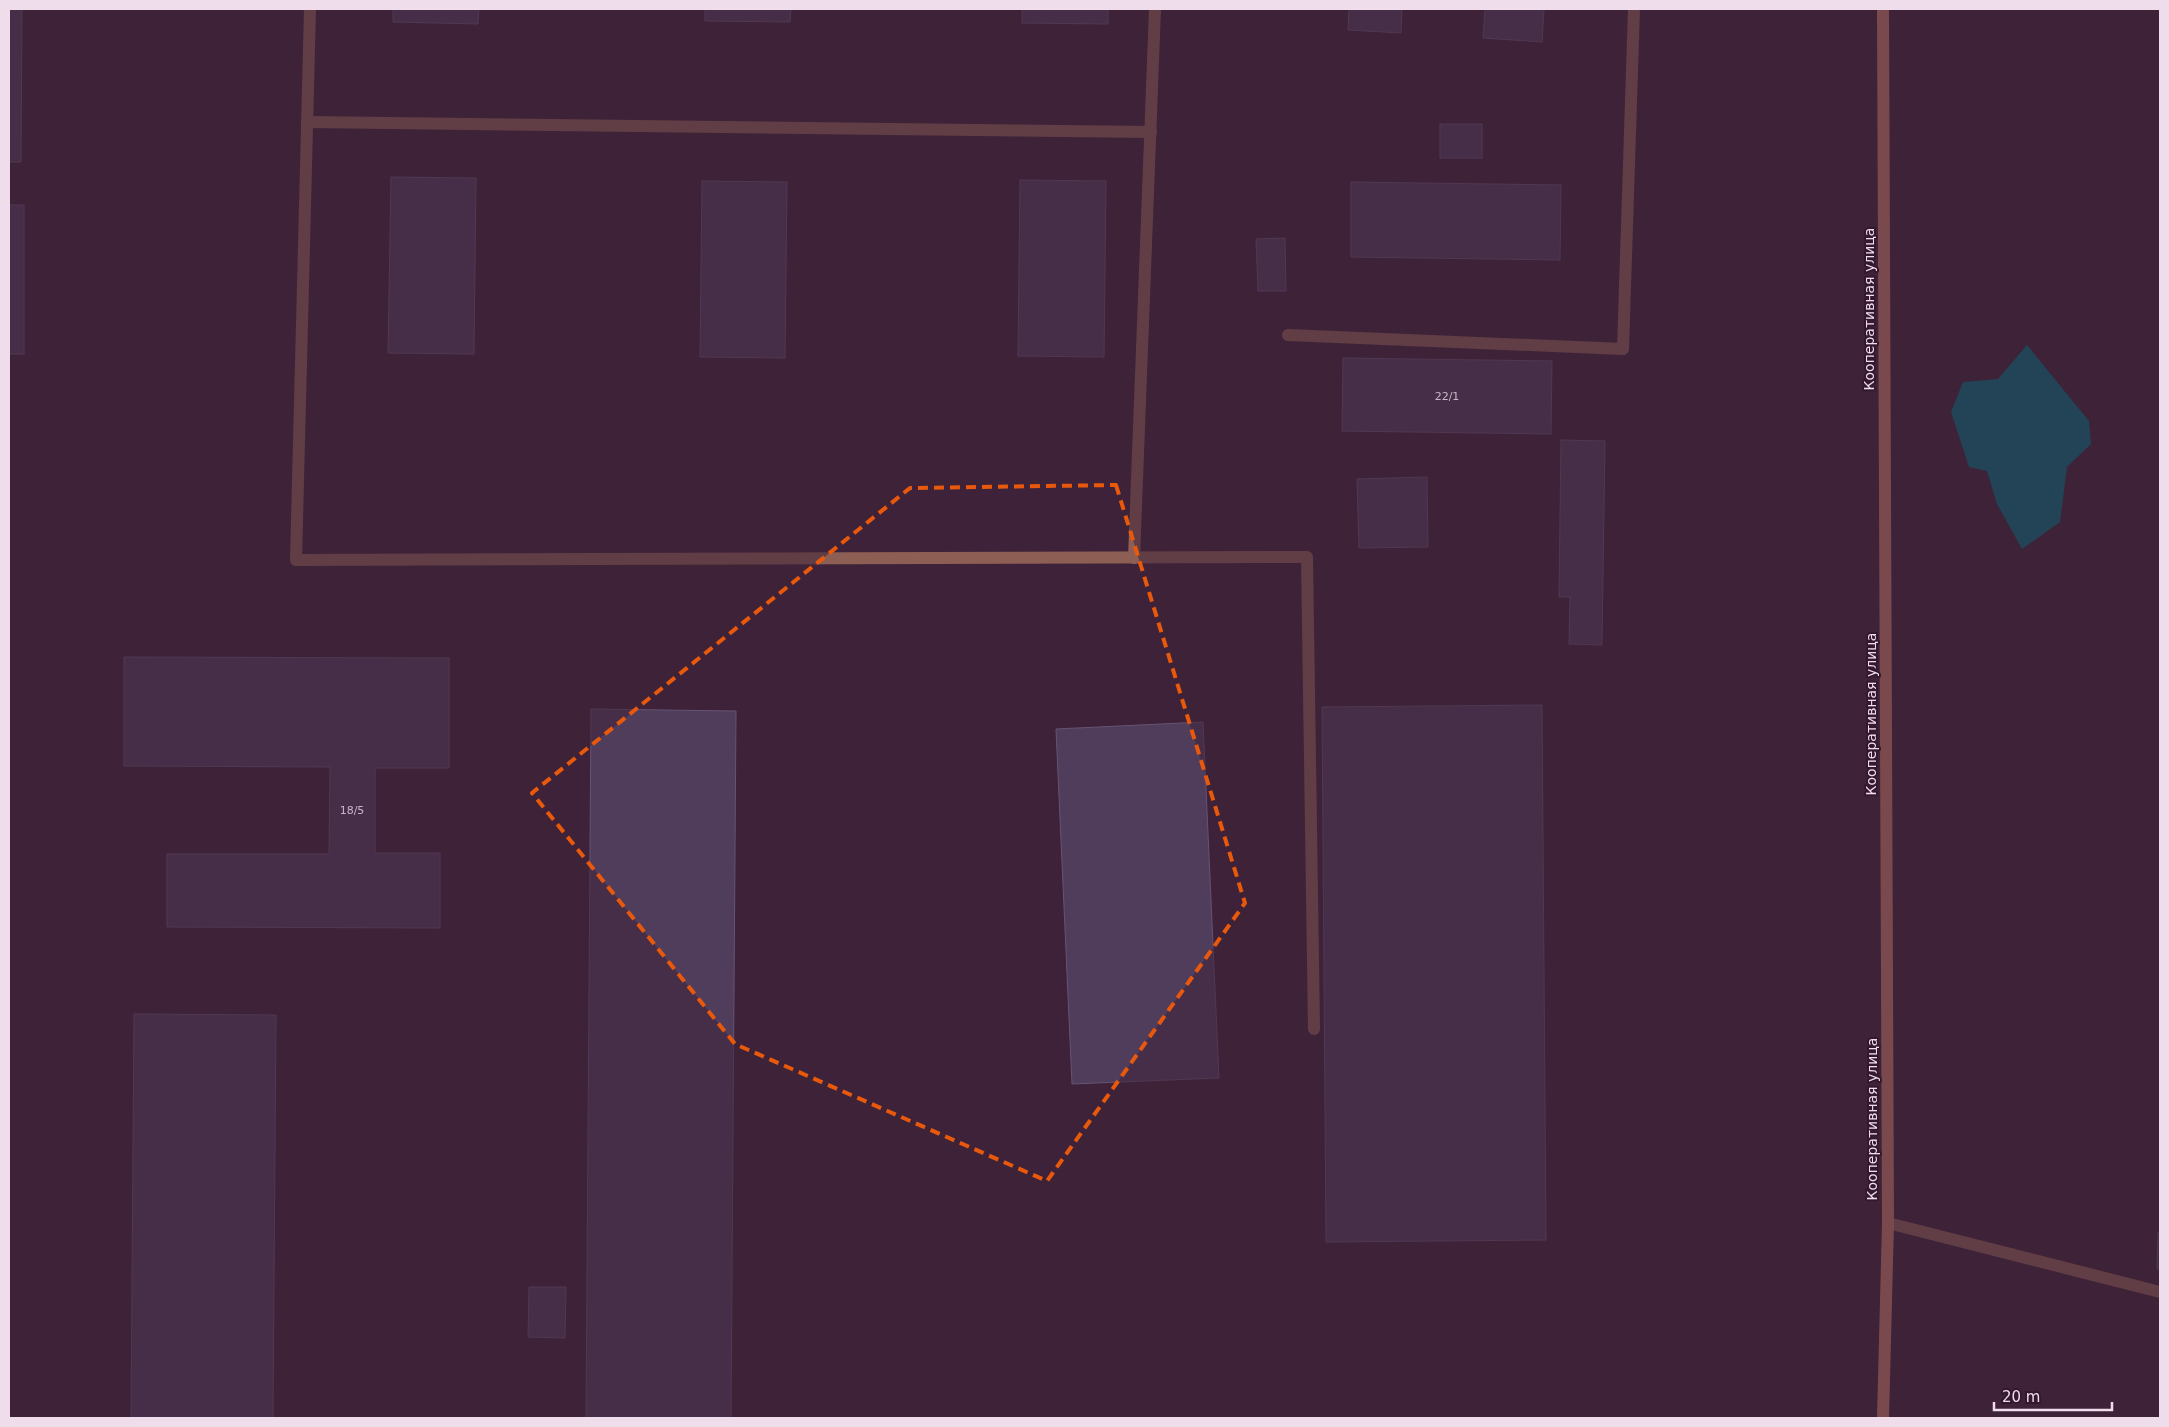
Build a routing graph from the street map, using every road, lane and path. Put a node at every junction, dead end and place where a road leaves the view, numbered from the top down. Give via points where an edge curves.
1 (310, 9) edge
2 (1155, 9) edge
3 (1634, 9) edge
4 (1883, 9) edge
5 (307, 122) junction
6 (1150, 132) junction
7 (1288, 335) dead end
8 (1134, 558) junction
9 (1314, 1029) dead end
10 (1888, 1223) junction
11 (2160, 1292) edge
12 (1883, 1418) edge

1 - 5 lane
2 - 6 lane
3 - 7 lane via 1623,349
4 - 10 street, Кооперативная улица
5 - 6 lane
5 - 8 lane via 296,560
6 - 8 lane
8 - 9 lane via 1307,557
10 - 11 lane
10 - 12 street, Кооперативная улица

